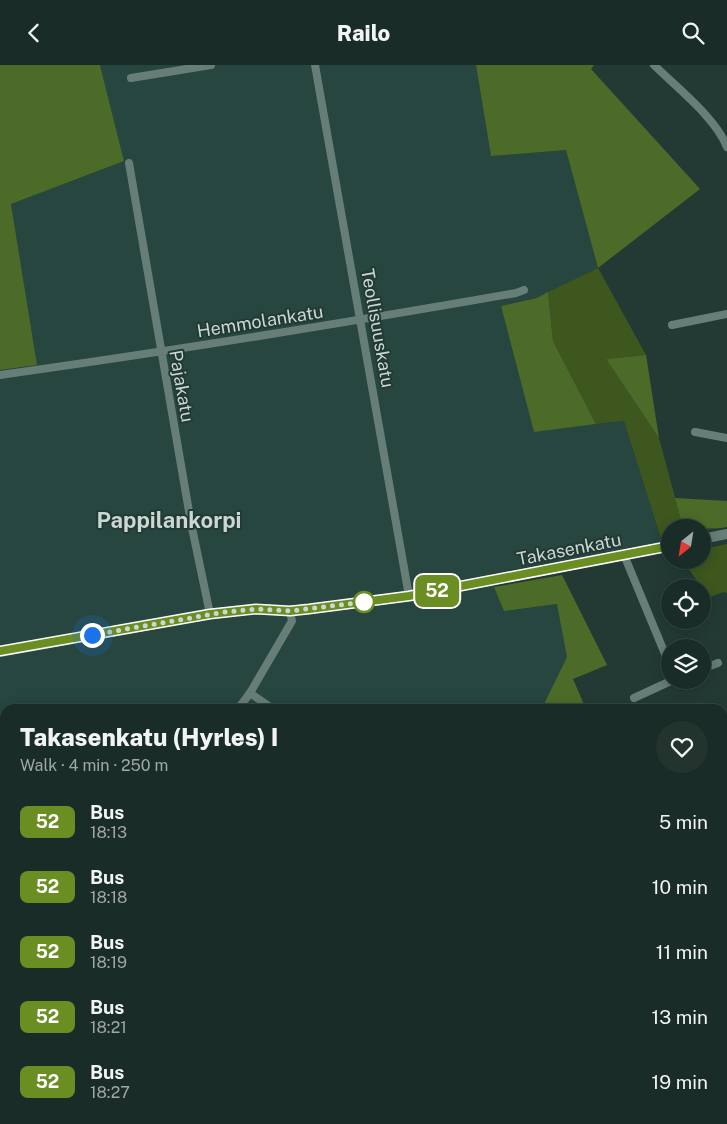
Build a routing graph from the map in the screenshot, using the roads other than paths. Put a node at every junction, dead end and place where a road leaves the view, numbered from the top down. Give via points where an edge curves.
1 (212, 65) edge
2 (316, 65) edge
3 (654, 65) edge
4 (131, 78) dead end
5 (727, 147) edge
6 (130, 163) dead end
7 (524, 290) dead end
8 (727, 315) edge
9 (362, 320) junction
10 (672, 325) dead end
11 (161, 352) junction
12 (0, 375) edge
13 (695, 432) dead end
14 (727, 438) edge
15 (727, 534) edge
16 (711, 537) edge
17 (661, 548) edge
18 (624, 555) junction
19 (409, 596) junction
20 (290, 611) junction
21 (210, 614) junction
22 (661, 644) edge
23 (0, 651) edge
24 (718, 663) dead end
25 (711, 666) edge
26 (661, 686) edge
27 (250, 693) junction
28 (634, 698) dead end
29 (242, 704) edge
30 (266, 704) edge

1 - 4 street
2 - 9 street, Teollisuuskatu
3 - 5 street via 708,117
6 - 11 street, Pajakatu
7 - 9 street, Hemmolankatu
8 - 10 street
9 - 11 street, Hemmolankatu
9 - 19 street, Teollisuuskatu
11 - 12 street, Hemmolankatu
11 - 21 street, Pajakatu
13 - 14 street
15 - 16 street
17 - 18 street, Takasenkatu
18 - 19 street, Takasenkatu
18 - 22 street
19 - 20 street, Takasenkatu
20 - 21 street, Takasenkatu via 256,609
20 - 27 street via 292,621
21 - 23 street, Takasenkatu
24 - 25 street
26 - 28 street
27 - 29 street
27 - 30 street

